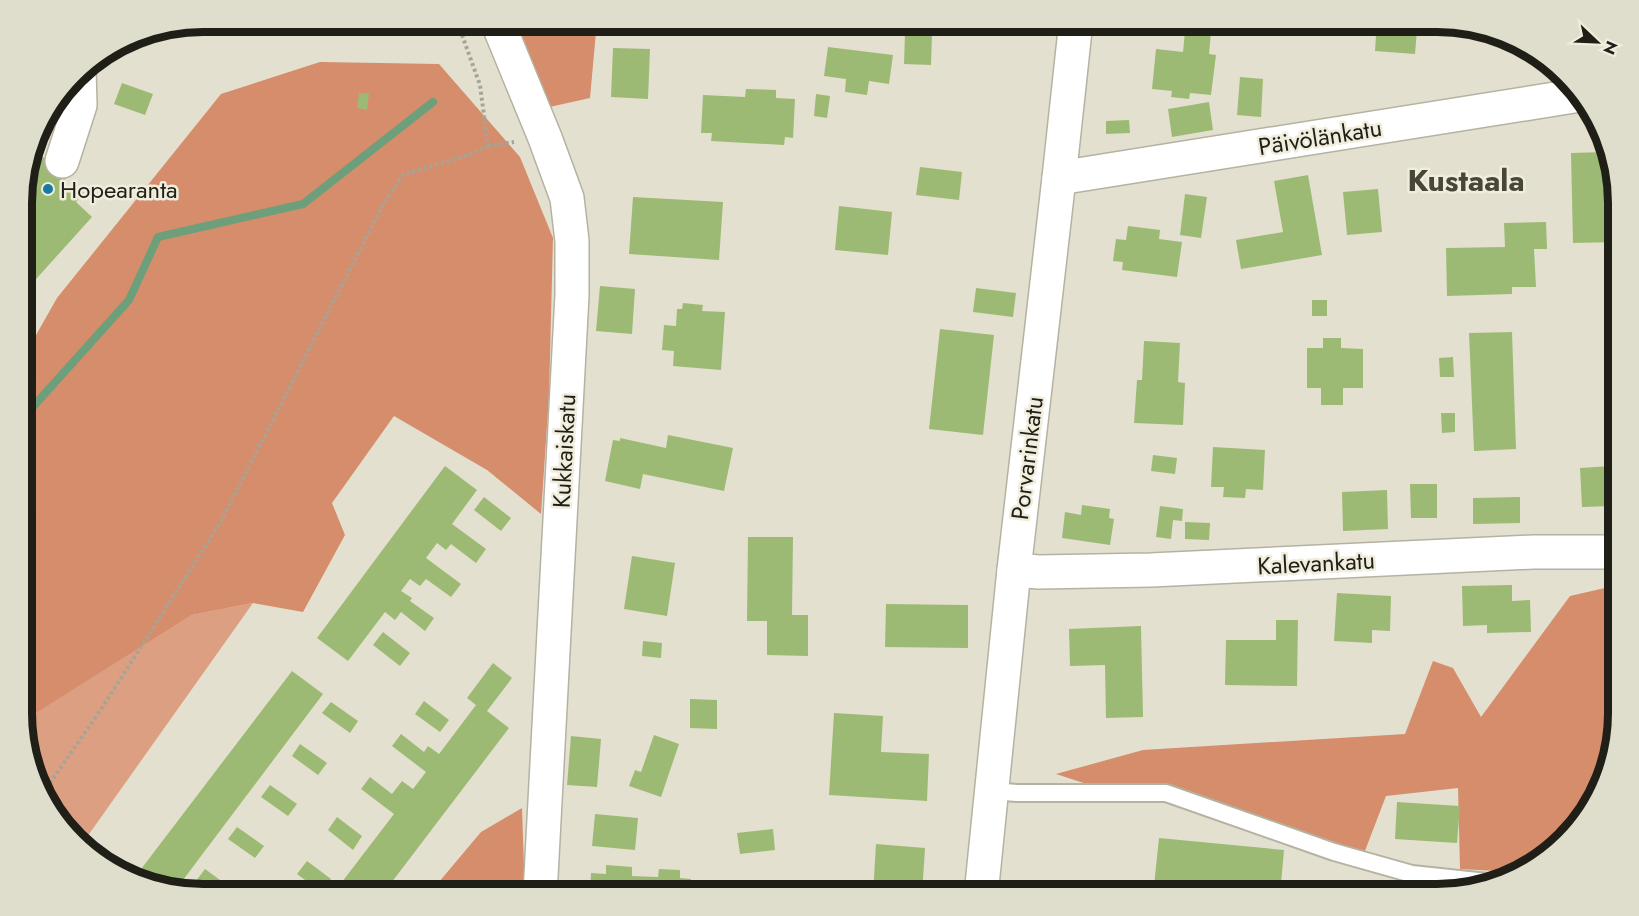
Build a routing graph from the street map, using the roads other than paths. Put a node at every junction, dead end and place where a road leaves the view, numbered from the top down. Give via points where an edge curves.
1 (502, 32) edge
2 (1075, 32) edge
3 (80, 82) edge
4 (1570, 97) edge
5 (62, 161) dead end
6 (1059, 178) junction
7 (1607, 552) edge
8 (1014, 570) junction
9 (992, 791) junction
10 (1472, 880) edge
11 (541, 884) edge
12 (982, 884) edge

1 - 11 street, Kukkaiskatu via 567,198 572,241 572,305
2 - 6 street, Porvarinkatu
3 - 5 street via 80,105
4 - 6 street, Päivölänkatu
6 - 8 street, Porvarinkatu
7 - 8 street, Kalevankatu via 1151,570
8 - 9 street, Porvarinkatu
9 - 10 lane via 1166,794 1334,852 1412,874
9 - 12 street, Porvarinkatu

